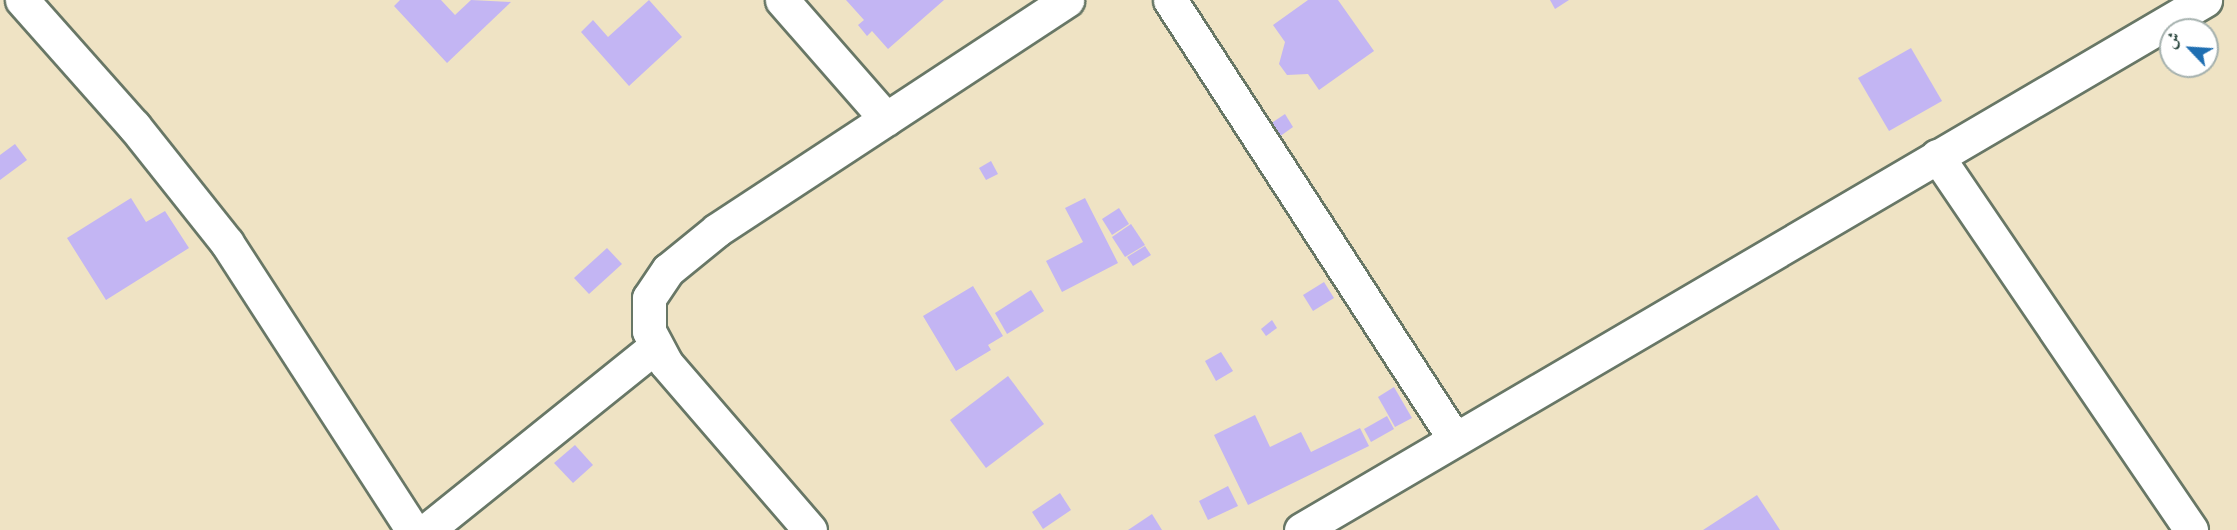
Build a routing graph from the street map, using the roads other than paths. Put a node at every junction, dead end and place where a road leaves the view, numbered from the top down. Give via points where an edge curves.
1 (22, 0) edge
2 (782, 0) edge
3 (1066, 0) edge
4 (1170, 0) edge
5 (2205, 0) edge
6 (886, 119) junction
7 (1937, 156) junction
8 (656, 346) junction
9 (1454, 438) junction
10 (413, 530) edge
11 (427, 530) edge
12 (810, 530) edge
13 (1301, 530) edge
14 (2192, 530) edge

1 - 10 street via 134,126 226,243
2 - 6 street
3 - 6 street
4 - 9 street
5 - 7 street
6 - 8 street via 717,230 668,270 649,298 646,312
7 - 9 street
7 - 14 street
8 - 11 street
8 - 12 street via 678,378
9 - 13 street

